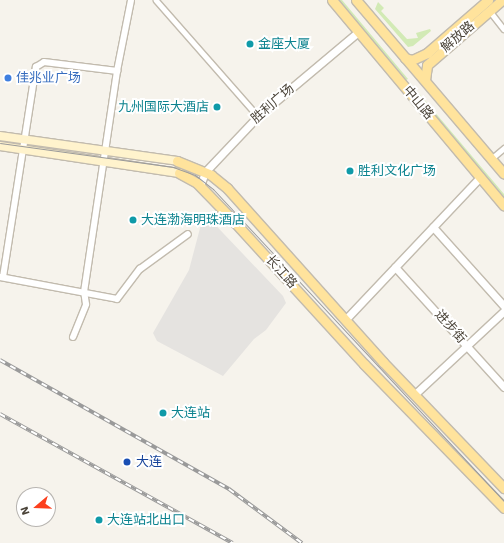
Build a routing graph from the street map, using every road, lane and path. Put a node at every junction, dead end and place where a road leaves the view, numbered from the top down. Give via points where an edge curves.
1 (131, 0) edge
2 (156, 0) edge
3 (332, 0) edge
4 (356, 0) edge
5 (502, 0) edge
6 (364, 4) edge
7 (487, 5) edge
8 (504, 29) edge
9 (358, 32) junction
10 (405, 58) junction
11 (117, 71) junction
12 (425, 80) junction
13 (258, 116) junction
14 (0, 136) edge
15 (25, 140) junction
16 (0, 146) edge
17 (504, 148) edge
18 (24, 150) junction
19 (106, 152) junction
20 (491, 159) junction
21 (177, 161) joint
22 (104, 162) junction
23 (205, 172) junction
24 (179, 173) joint
25 (504, 174) edge
26 (480, 177) junction
27 (200, 186) junction
28 (504, 206) edge
29 (433, 227) junction
30 (188, 234) dead end
31 (395, 267) junction
32 (1, 277) edge
33 (84, 292) junction
34 (504, 306) edge
35 (504, 310) edge
36 (345, 320) junction
37 (73, 337) dead end
38 (466, 346) junction
39 (504, 387) edge
40 (415, 394) junction
41 (504, 488) edge
42 (504, 508) edge

1 - 11 street
2 - 13 street
3 - 9 main road, 中山路
4 - 6 main road, 中山路
5 - 7 main road, 解放路
6 - 10 main road, 中山路
7 - 8 street
7 - 10 main road, 解放路 via 427,53 412,60
7 - 12 main road, 解放路 via 427,65
9 - 13 street, 胜利广场
9 - 26 main road, 中山路
10 - 12 main road, 中山路
11 - 15 street via 38,63
11 - 19 street
12 - 20 main road, 中山路
13 - 23 street, 胜利广场
14 - 15 main road, 长江路
15 - 18 street
15 - 19 main road, 长江路
16 - 18 main road, 长江路
17 - 20 street
18 - 22 main road, 长江路
18 - 32 street
19 - 21 main road, 长江路
19 - 22 street
20 - 25 main road, 中山路
21 - 23 main road, 长江路
22 - 24 main road, 长江路
22 - 33 street
23 - 27 street, 胜利广场
23 - 36 main road, 长江路 via 226,188
24 - 27 main road, 长江路
26 - 28 main road, 中山路
26 - 29 street
27 - 42 main road, 长江路 via 390,391
29 - 31 street
29 - 34 street
30 - 33 street via 140,269 117,299
31 - 36 street
31 - 38 street, 进步街
32 - 33 street
33 - 37 street via 84,314
35 - 38 street
36 - 40 main road, 长江路
38 - 39 street, 进步街
38 - 40 street
40 - 41 main road, 长江路

